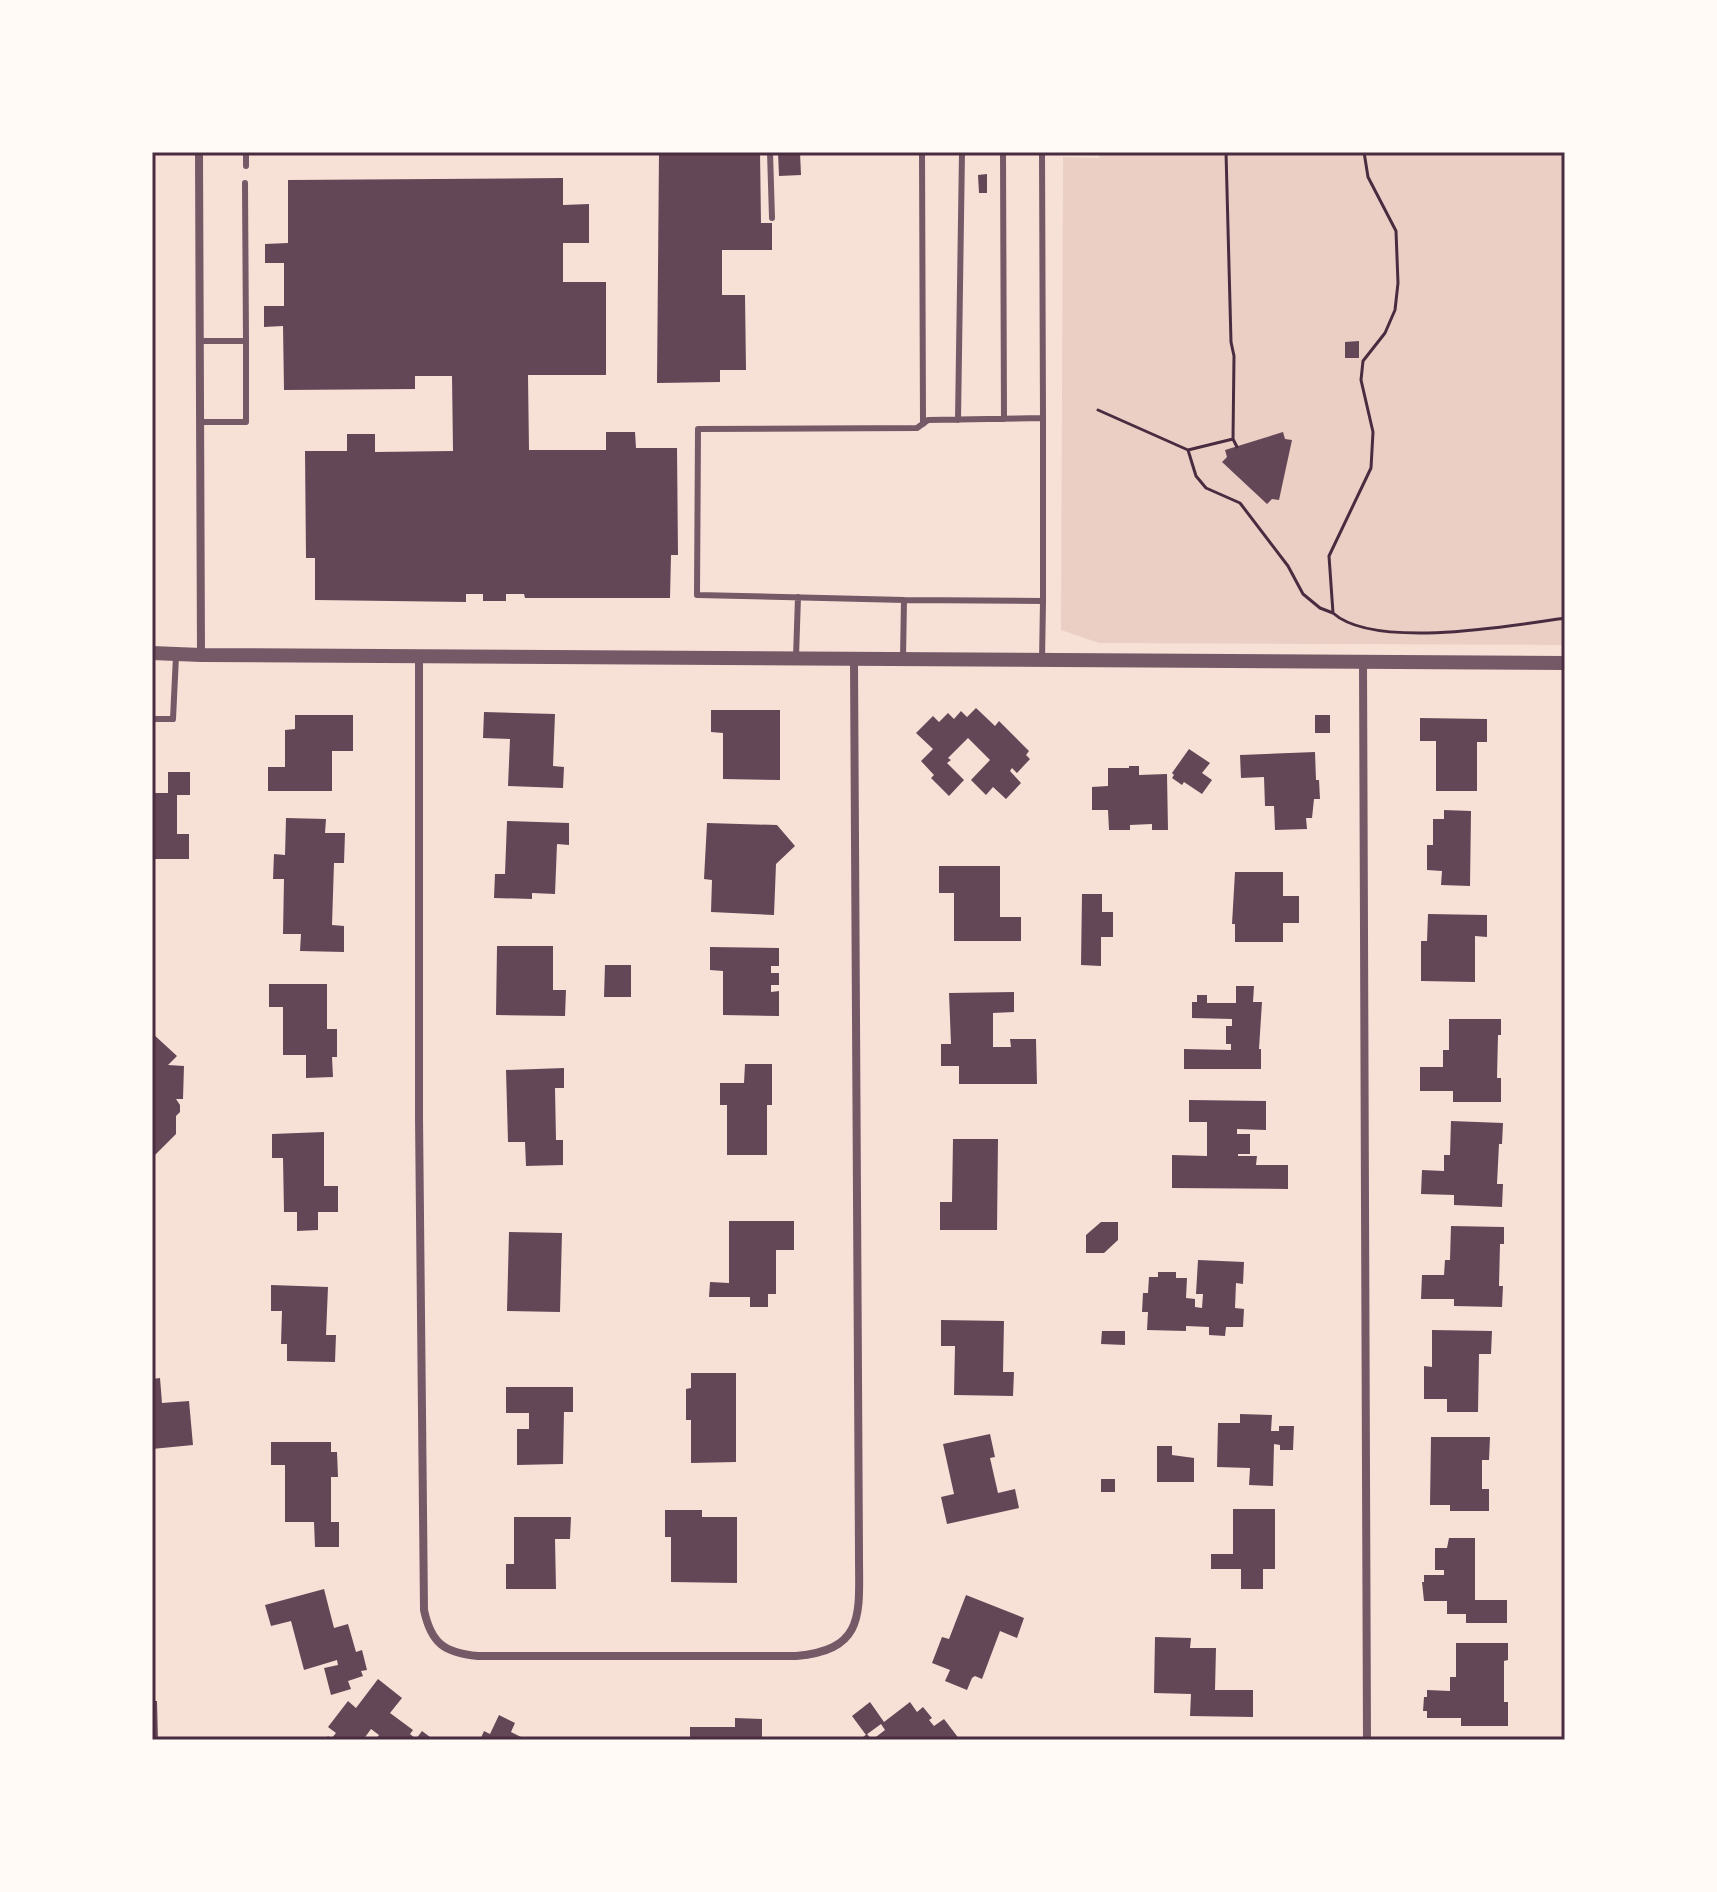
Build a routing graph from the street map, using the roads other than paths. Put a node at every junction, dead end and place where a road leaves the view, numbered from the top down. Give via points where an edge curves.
1 (199, 152) edge
2 (246, 152) edge
3 (770, 152) edge
4 (922, 152) edge
5 (962, 152) edge
6 (1003, 152) edge
7 (1042, 152) edge
8 (246, 166) dead end
9 (245, 183) dead end
10 (772, 218) dead end
11 (200, 341) junction
12 (246, 341) junction
13 (1043, 418) junction
14 (1004, 419) junction
15 (958, 420) junction
16 (201, 422) junction
17 (923, 424) junction
18 (798, 597) junction
19 (904, 600) junction
20 (1043, 601) junction
21 (152, 653) edge
22 (176, 654) junction
23 (201, 655) junction
24 (419, 657) junction
25 (796, 659) junction
26 (854, 660) junction
27 (903, 660) junction
28 (1042, 661) junction
29 (1363, 662) junction
30 (1565, 663) edge
31 (152, 719) edge
32 (1367, 1740) edge

1 - 11 street
2 - 8 lane
3 - 10 lane
4 - 17 lane
5 - 15 lane
6 - 14 lane
7 - 13 lane
9 - 12 lane
11 - 12 lane
11 - 16 street
12 - 16 lane via 246,422
13 - 14 lane
13 - 20 lane
14 - 15 lane
15 - 17 lane
16 - 23 street
17 - 18 lane via 698,429 697,595
18 - 19 lane
18 - 25 lane
19 - 20 lane
19 - 27 lane
20 - 28 lane
21 - 22 street
22 - 23 street
22 - 31 lane via 173,719
23 - 24 street
24 - 25 street
24 - 26 street via 423,1566 427,1620 434,1638 445,1648 478,1656 811,1655 839,1646 853,1626 859,1599
25 - 26 street
26 - 27 street
27 - 28 street
28 - 29 street
29 - 30 street
29 - 32 street

